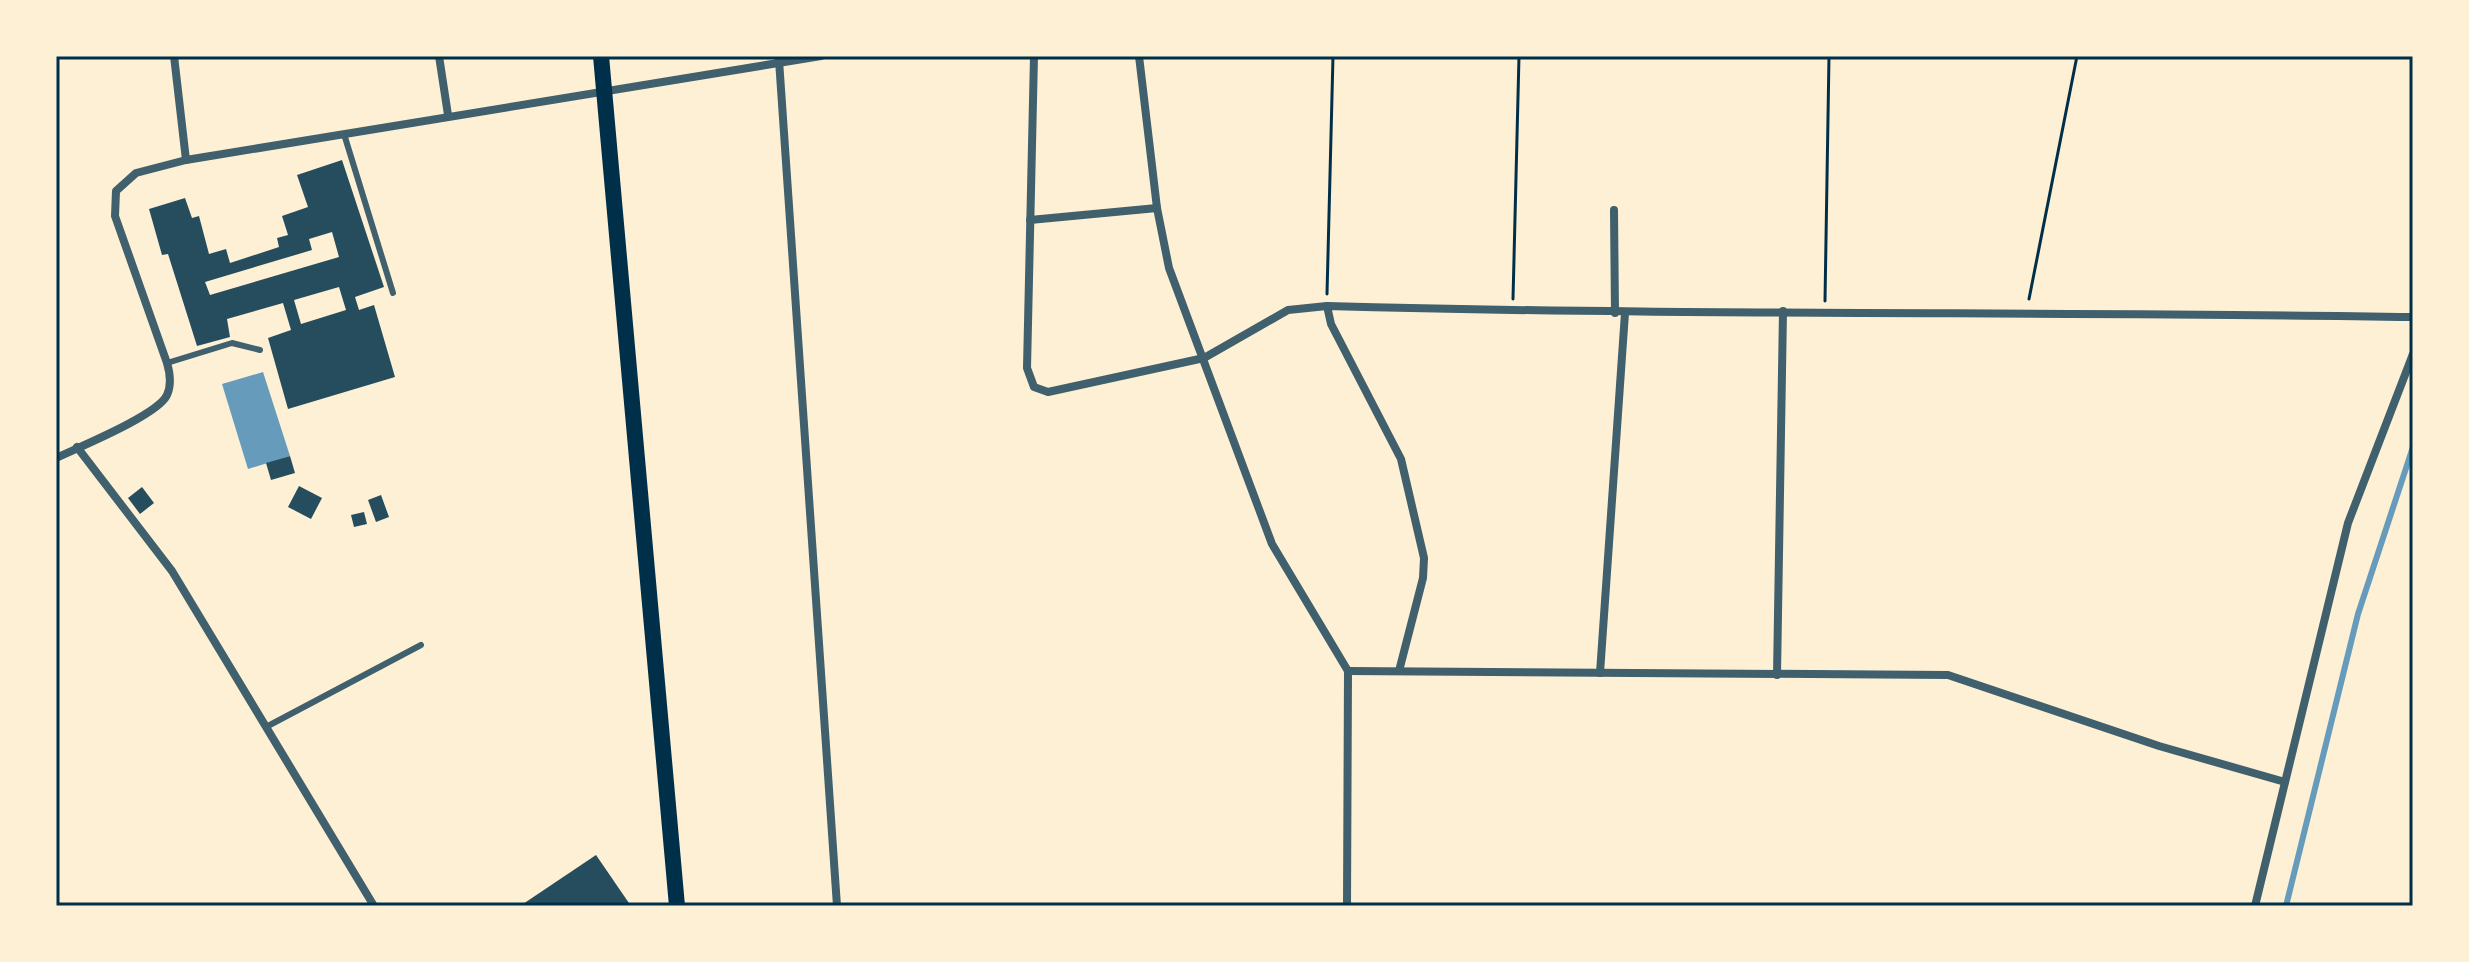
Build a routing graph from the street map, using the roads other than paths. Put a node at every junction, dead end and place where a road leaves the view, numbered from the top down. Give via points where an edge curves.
1 (174, 56) edge
2 (439, 56) edge
3 (601, 56) edge
4 (821, 56) edge
5 (1034, 56) edge
6 (1139, 56) edge
7 (779, 60) junction
8 (604, 92) junction
9 (448, 115) junction
10 (344, 134) junction
11 (186, 160) junction
12 (1157, 208) junction
13 (1614, 210) dead end
14 (1030, 220) junction
15 (393, 293) dead end
16 (1327, 306) junction
17 (1783, 311) junction
18 (1615, 313) junction
19 (1625, 313) junction
20 (2413, 317) edge
21 (260, 350) dead end
22 (2413, 354) edge
23 (1204, 358) junction
24 (167, 363) junction
25 (77, 447) junction
26 (56, 458) edge
27 (421, 645) dead end
28 (1348, 671) junction
29 (1399, 671) junction
30 (1600, 673) junction
31 (1777, 675) junction
32 (266, 727) junction
33 (2285, 782) junction
34 (374, 906) edge
35 (677, 906) edge
36 (837, 906) edge
37 (1347, 906) edge
38 (2255, 906) edge

1 - 11 street
2 - 9 street
3 - 8 main road
4 - 7 street
5 - 14 street
6 - 12 street
7 - 8 street
7 - 36 street
8 - 9 street
8 - 35 main road
9 - 10 street
10 - 11 street
10 - 15 lane
11 - 24 street via 136,173 116,191 115,216
12 - 14 street
12 - 23 street via 1169,268
13 - 18 street
14 - 23 street via 1027,368 1034,387 1048,392
16 - 18 street
16 - 23 street via 1288,310
16 - 29 street via 1331,324 1401,459 1424,558
17 - 19 street
17 - 20 street
17 - 31 street
18 - 19 street
19 - 30 street
21 - 24 lane via 232,343
22 - 33 street via 2348,523
23 - 28 street via 1272,544
24 - 25 street via 167,396 153,409
25 - 26 street
25 - 32 street via 172,571
27 - 32 lane
28 - 29 street
28 - 37 street
29 - 30 street
30 - 31 street
31 - 33 street via 1948,675
32 - 34 street
33 - 38 street

